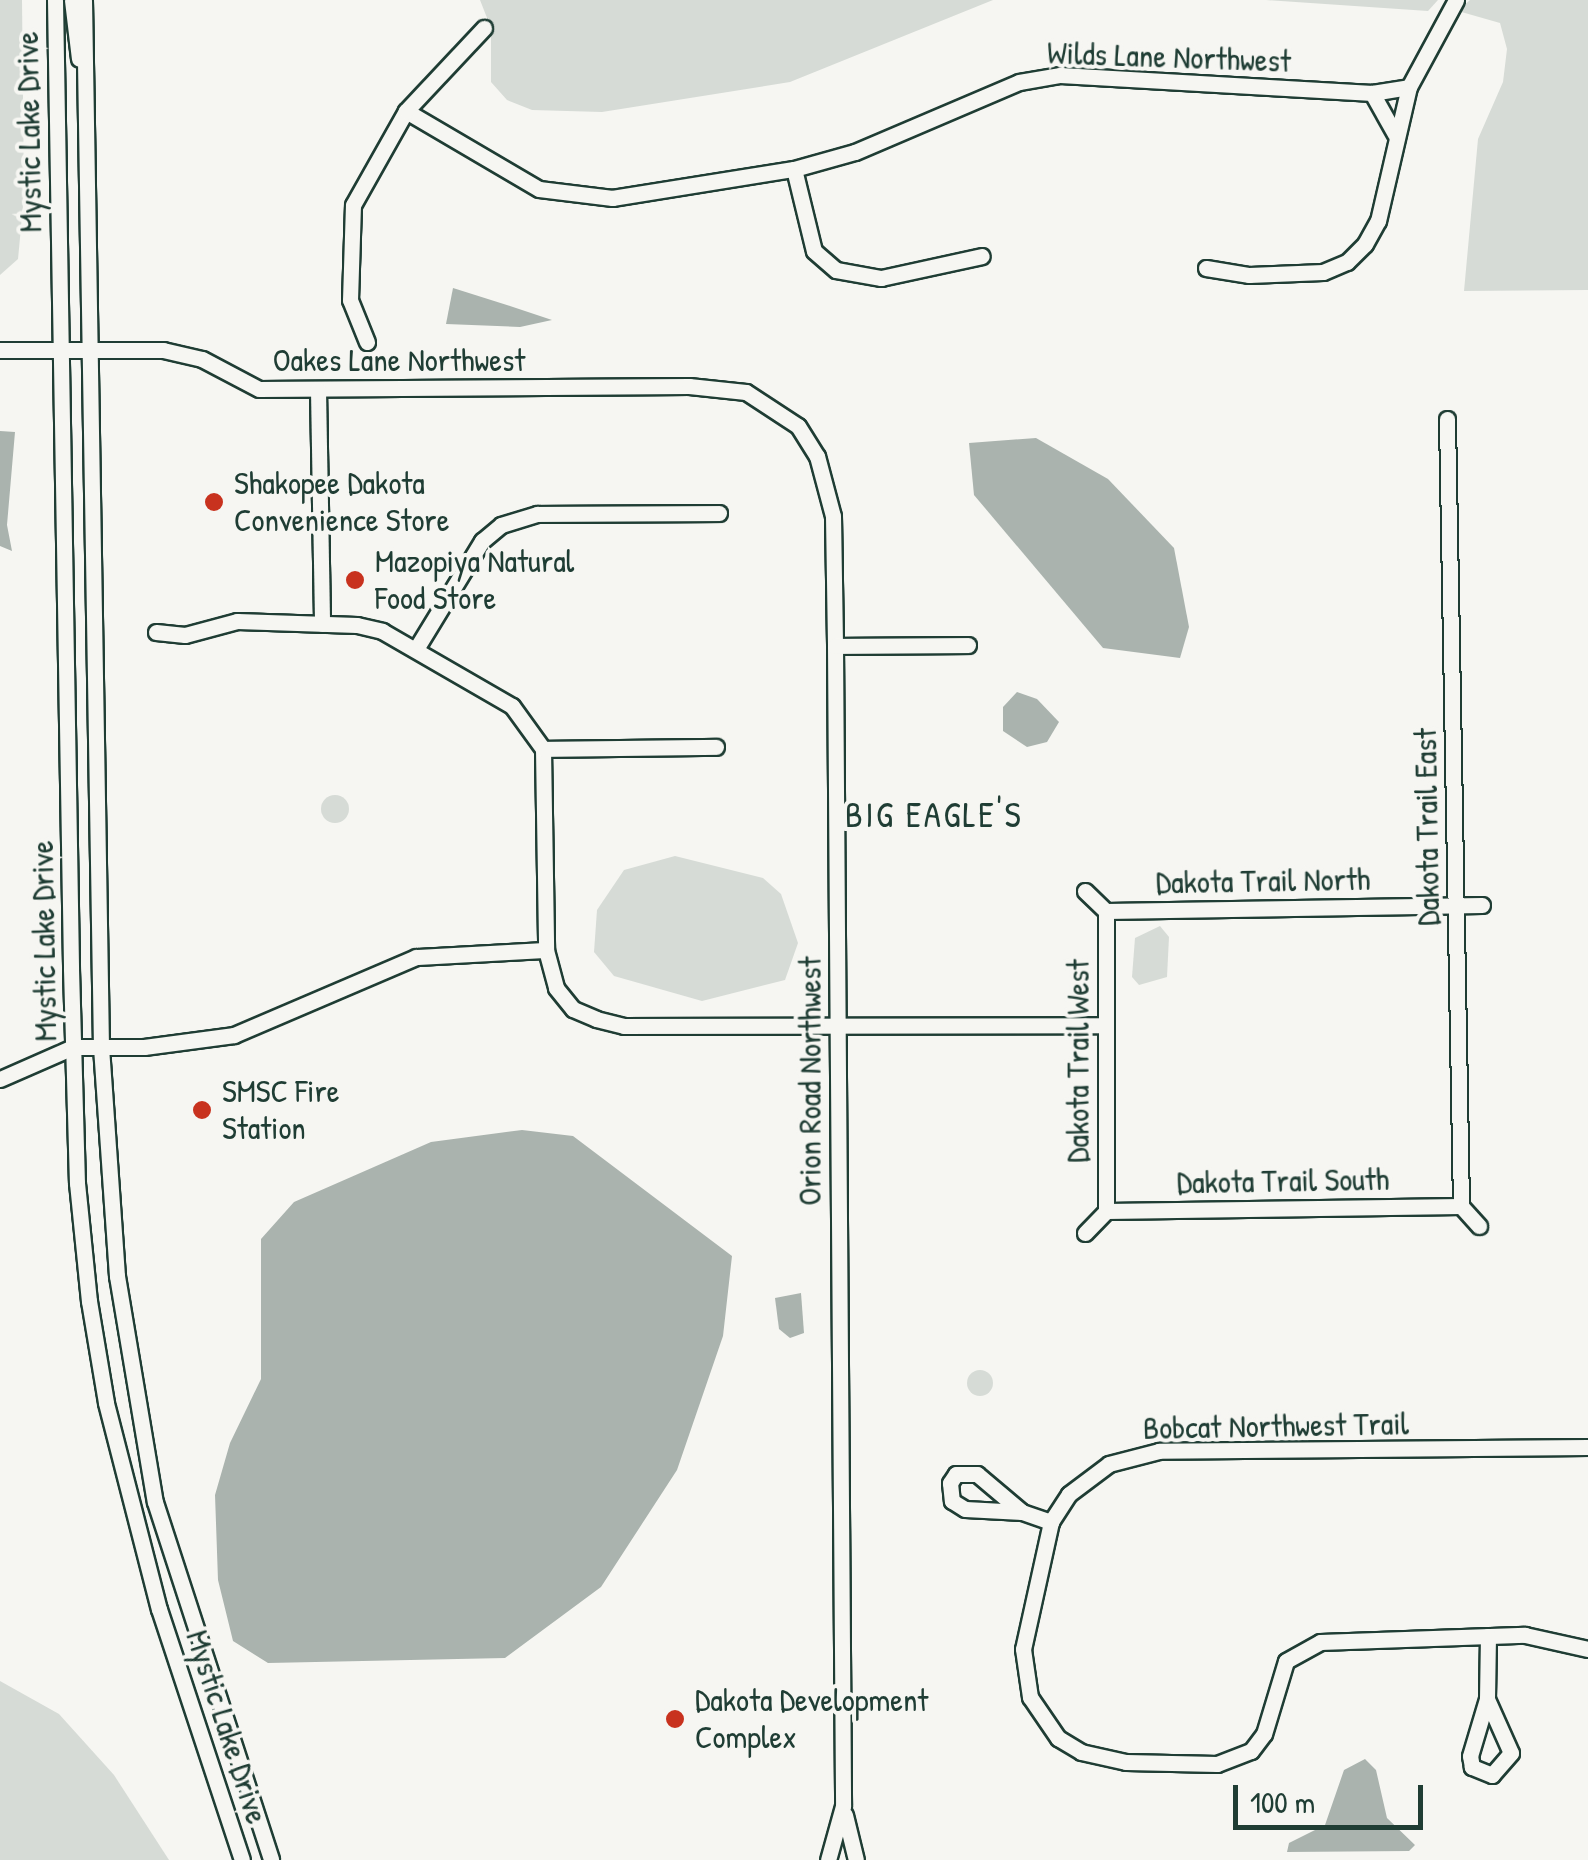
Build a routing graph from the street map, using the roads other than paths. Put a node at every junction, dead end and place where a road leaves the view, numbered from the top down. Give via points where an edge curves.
1 (55, 0) edge
2 (72, 0) edge
3 (84, 0) edge
4 (1456, 0) edge
5 (484, 28) dead end
6 (83, 72) junction
7 (1409, 88) junction
8 (1372, 93) junction
9 (406, 112) junction
10 (1395, 134) junction
11 (794, 169) junction
12 (982, 256) dead end
13 (1206, 268) dead end
14 (367, 342) dead end
15 (0, 350) edge
16 (58, 352) junction
17 (89, 354) junction
18 (318, 390) junction
19 (746, 392) joint
20 (1447, 419) dead end
21 (719, 513) dead end
22 (322, 624) junction
23 (156, 632) dead end
24 (968, 644) dead end
25 (835, 646) junction
26 (416, 649) junction
27 (716, 748) dead end
28 (543, 749) junction
29 (1085, 891) dead end
30 (1456, 904) junction
31 (1482, 904) dead end
32 (1106, 911) junction
33 (546, 950) junction
34 (837, 1025) junction
35 (1106, 1025) junction
36 (73, 1047) junction
37 (101, 1047) junction
38 (0, 1079) edge
39 (1461, 1206) junction
40 (1106, 1211) junction
41 (1479, 1226) dead end
42 (1085, 1233) dead end
43 (1588, 1447) edge
44 (1022, 1512) dead end
45 (1051, 1522) junction
46 (1488, 1636) junction
47 (1588, 1649) edge
48 (1487, 1699) dead end
49 (843, 1806) junction
50 (242, 1860) edge
51 (270, 1860) edge
52 (828, 1860) edge
53 (856, 1860) edge

1 - 16 street, Mystic Lake Drive
2 - 6 street, Mystic Lake Drive via 72,37
3 - 6 street, Mystic Lake Drive
4 - 7 street
5 - 9 street
6 - 17 street, Mystic Lake Drive
7 - 8 street, Wilds Lane Northwest
7 - 10 street
8 - 10 street
8 - 11 street, Wilds Lane Northwest via 1060,75 1019,82 854,152
9 - 11 street, Wilds Lane Northwest via 507,174 578,196 612,198
9 - 14 street via 353,204 350,300
10 - 13 street via 1378,221 1347,262 1289,275
11 - 12 street via 814,251 836,270 882,278
15 - 16 street, Oakes Lane Northwest
16 - 17 street, Oakes Lane Northwest
16 - 36 street, Mystic Lake Drive
17 - 18 street, Oakes Lane Northwest via 162,350 202,359 259,389
17 - 37 street, Mystic Lake Drive
18 - 19 street, Oakes Lane Northwest via 689,386
18 - 22 street
19 - 25 street, Orion Road Northwest via 798,426 817,456 832,516
20 - 30 street, Dakota Trail East
21 - 26 street via 537,514 502,525 482,541
22 - 23 street via 237,621 185,635
22 - 26 street via 382,631
24 - 25 street
25 - 34 street, Orion Road Northwest
26 - 28 street via 512,706
27 - 28 street
28 - 33 street
29 - 32 street
30 - 31 street, Dakota Trail North
30 - 32 street, Dakota Trail North
30 - 39 street, Dakota Trail East
32 - 35 street, Dakota Trail West
33 - 34 street via 556,988 573,1009 596,1020 624,1026
33 - 37 street via 446,951 234,1035
34 - 35 street
34 - 49 street, Orion Road Northwest
35 - 40 street, Dakota Trail West
36 - 37 street
36 - 38 street
36 - 50 street, Mystic Lake Drive via 77,1183 106,1403 159,1609
37 - 51 street, Mystic Lake Drive via 116,1276 137,1418 202,1662
39 - 40 street, Dakota Trail South
39 - 41 street
40 - 42 street
43 - 45 street, Bobcat Northwest Trail via 1146,1453 1086,1478
44 - 45 street
45 - 46 street, Bobcat Northwest Trail via 1023,1649 1025,1680 1058,1738 1102,1759 1235,1761 1264,1734 1276,1677 1299,1649 1320,1642
46 - 47 street, Bobcat Northwest Trail via 1550,1637
46 - 48 street
49 - 52 street, Orion Road Northwest
49 - 53 street, Orion Road Northwest

